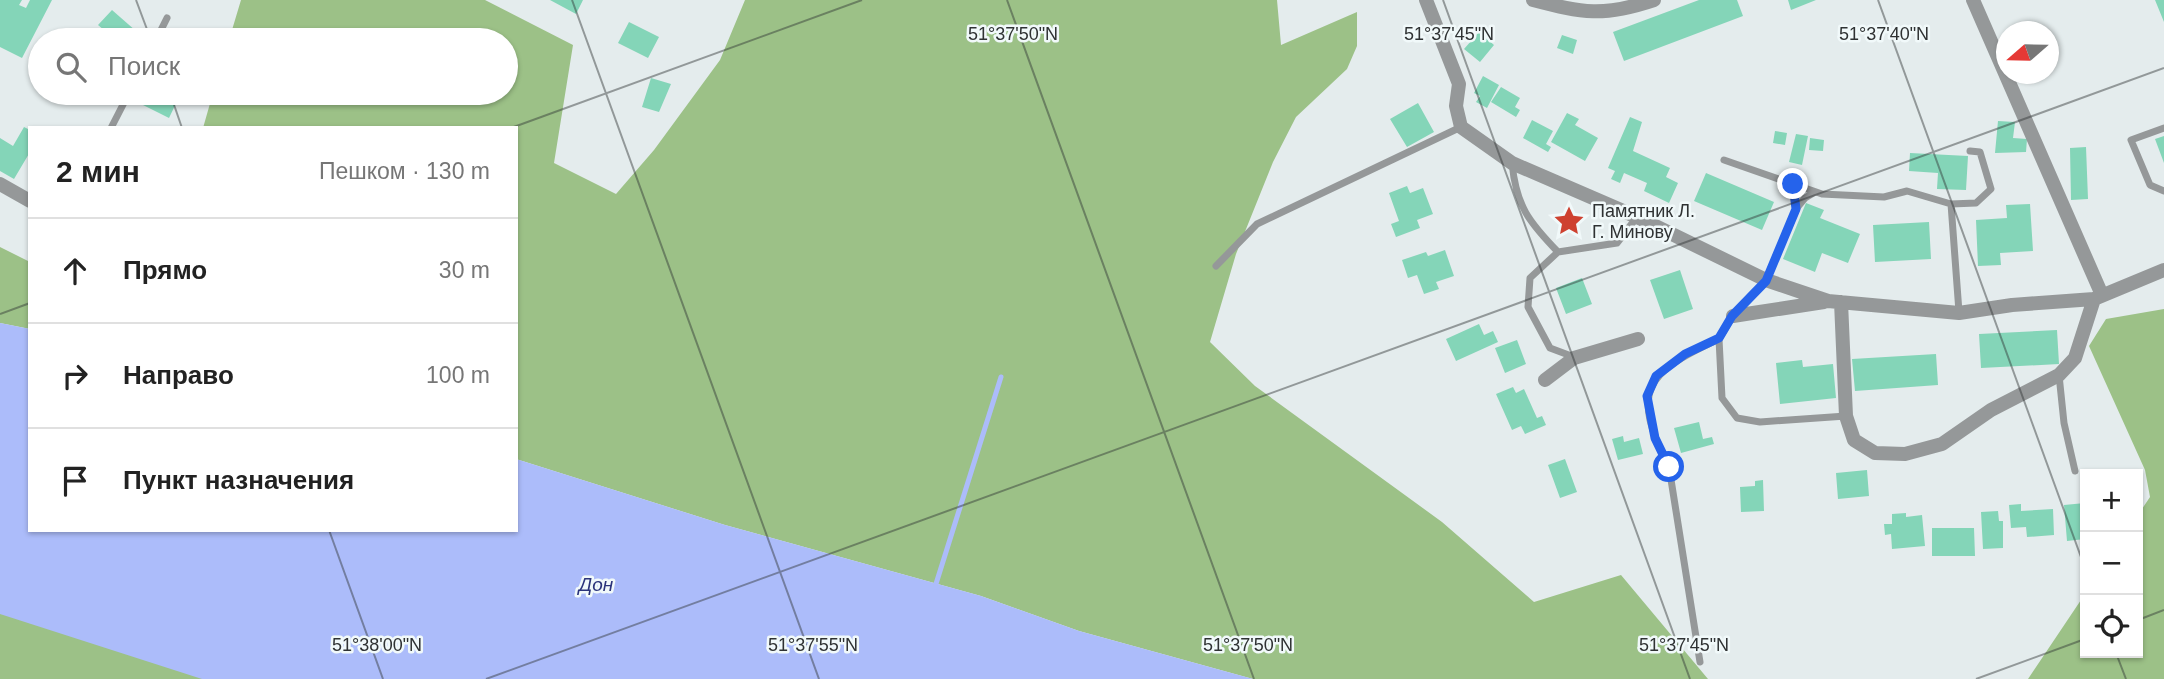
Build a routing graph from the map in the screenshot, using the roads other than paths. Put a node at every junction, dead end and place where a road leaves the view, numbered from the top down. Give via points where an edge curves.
1 (1426, 0) edge
2 (1533, 0) edge
3 (1654, 0) edge
4 (1973, 0) edge
5 (167, 18) dead end
6 (162, 28) edge
7 (123, 105) edge
8 (112, 126) edge
9 (1461, 127) junction
10 (2164, 128) edge
11 (1970, 150) dead end
12 (1724, 160) dead end
13 (1513, 163) junction
14 (0, 184) edge
15 (1793, 184) junction
16 (2164, 191) edge
17 (1815, 192) junction
18 (28, 200) edge
19 (1951, 204) junction
20 (1796, 209) junction
21 (1637, 217) junction
22 (1558, 252) junction
23 (1216, 266) dead end
24 (2164, 270) edge
25 (1766, 281) junction
26 (2098, 297) junction
27 (1835, 302) junction
28 (1959, 313) junction
29 (1732, 316) junction
30 (1719, 338) junction
31 (1638, 340) dead end
32 (1574, 358) junction
33 (2059, 374) junction
34 (1545, 380) dead end
35 (1846, 416) junction
36 (2075, 471) dead end
37 (1700, 662) dead end

1 - 9 street via 1459,84 1456,106
2 - 3 street via 1584,13 1620,11
4 - 26 street
5 - 6 lane
7 - 8 lane
9 - 13 street
9 - 23 lane via 1257,224
10 - 16 lane via 2131,140 2150,185
11 - 19 lane via 1980,152 1991,189 1976,203
12 - 15 lane
13 - 21 street
13 - 22 lane via 1514,190 1529,222
14 - 18 street
15 - 17 lane
15 - 20 lane
17 - 19 lane via 1884,197 1907,191
17 - 20 lane
19 - 28 lane
20 - 25 lane
21 - 22 lane via 1617,243
21 - 25 street
22 - 32 lane via 1530,278 1528,307 1550,348
24 - 26 street
25 - 27 street
25 - 29 lane
26 - 28 street
26 - 33 street via 2075,358
27 - 28 street
27 - 29 street
27 - 35 street
29 - 30 lane
30 - 35 lane via 1722,398 1737,418 1760,422
30 - 37 lane via 1685,354 1656,376 1647,396 1655,438 1669,467
31 - 32 street
32 - 34 street
33 - 35 street via 1991,410 1942,444 1905,454 1875,453 1854,440
33 - 36 lane

